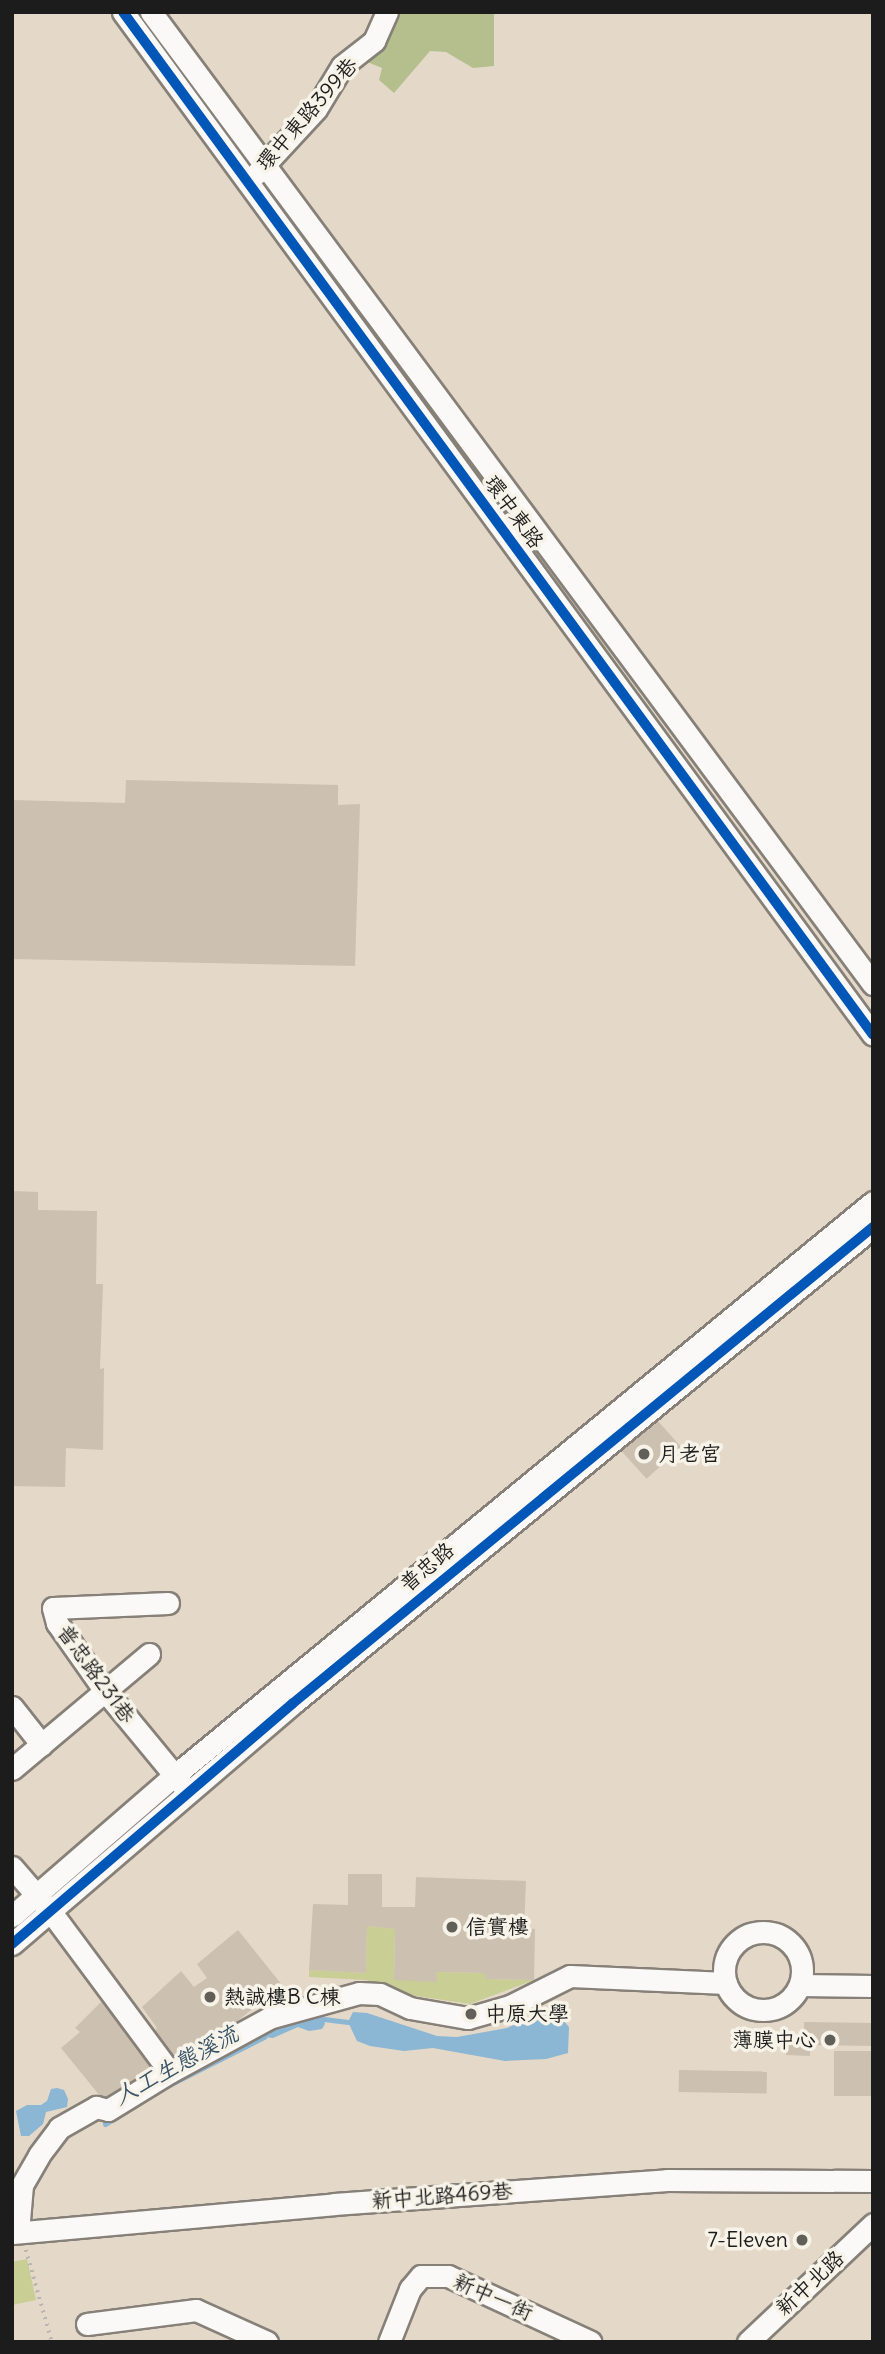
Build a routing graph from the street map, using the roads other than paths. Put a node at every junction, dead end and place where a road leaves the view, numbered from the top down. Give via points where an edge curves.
1 (123, 12) edge
2 (151, 12) edge
3 (387, 12) edge
4 (266, 165) junction
5 (248, 181) junction
6 (873, 984) edge
7 (873, 1035) edge
8 (873, 1202) edge
9 (873, 1227) edge
10 (168, 1603) dead end
11 (149, 1654) dead end
12 (104, 1691) junction
13 (12, 1707) edge
14 (41, 1745) junction
15 (12, 1769) edge
16 (175, 1775) junction
17 (190, 1794) junction
18 (12, 1867) edge
19 (44, 1904) junction
20 (12, 1916) edge
21 (12, 1944) edge
22 (726, 1983) junction
23 (800, 1985) junction
24 (873, 1986) edge
25 (170, 2072) junction
26 (873, 2182) edge
27 (873, 2224) edge
28 (15, 2232) edge
29 (87, 2324) dead end
30 (267, 2342) edge
31 (389, 2342) edge
32 (591, 2342) edge
33 (748, 2342) edge

1 - 5 street, 環中東路
2 - 4 street, 環中東路
3 - 4 street, 環中東路399巷 via 374,41 342,66 316,109
4 - 5 street, 環中東路399巷
4 - 6 street, 環中東路
5 - 7 street, 環中東路
8 - 16 street, 普忠路
9 - 17 street, 普忠路 via 302,1695
10 - 12 street, 普忠路231巷 via 53,1608 57,1623
11 - 12 street
12 - 14 street
12 - 16 street, 普忠路231巷
13 - 14 street
14 - 15 street
16 - 17 street, 普忠路231巷
16 - 19 street, 普忠路
17 - 19 street, 普忠路
18 - 19 street
19 - 20 street, 普忠路
19 - 21 street, 普忠路
19 - 25 street
22 - 23 street via 734,1998 757,2010 783,2005
22 - 23 street via 725,1961 730,1949 739,1939 763,1931 775,1933 795,1948 802,1972
22 - 25 street via 570,1976 510,2006 468,2018 410,2008 380,1994 359,1993 270,2018
23 - 24 street
25 - 28 street via 108,2110 96,2107 60,2128 22,2185
26 - 28 street, 新中北路469巷 via 667,2180
27 - 33 street, 新中北路
29 - 30 street via 196,2310
31 - 32 street, 新中一街 via 421,2276 448,2276

